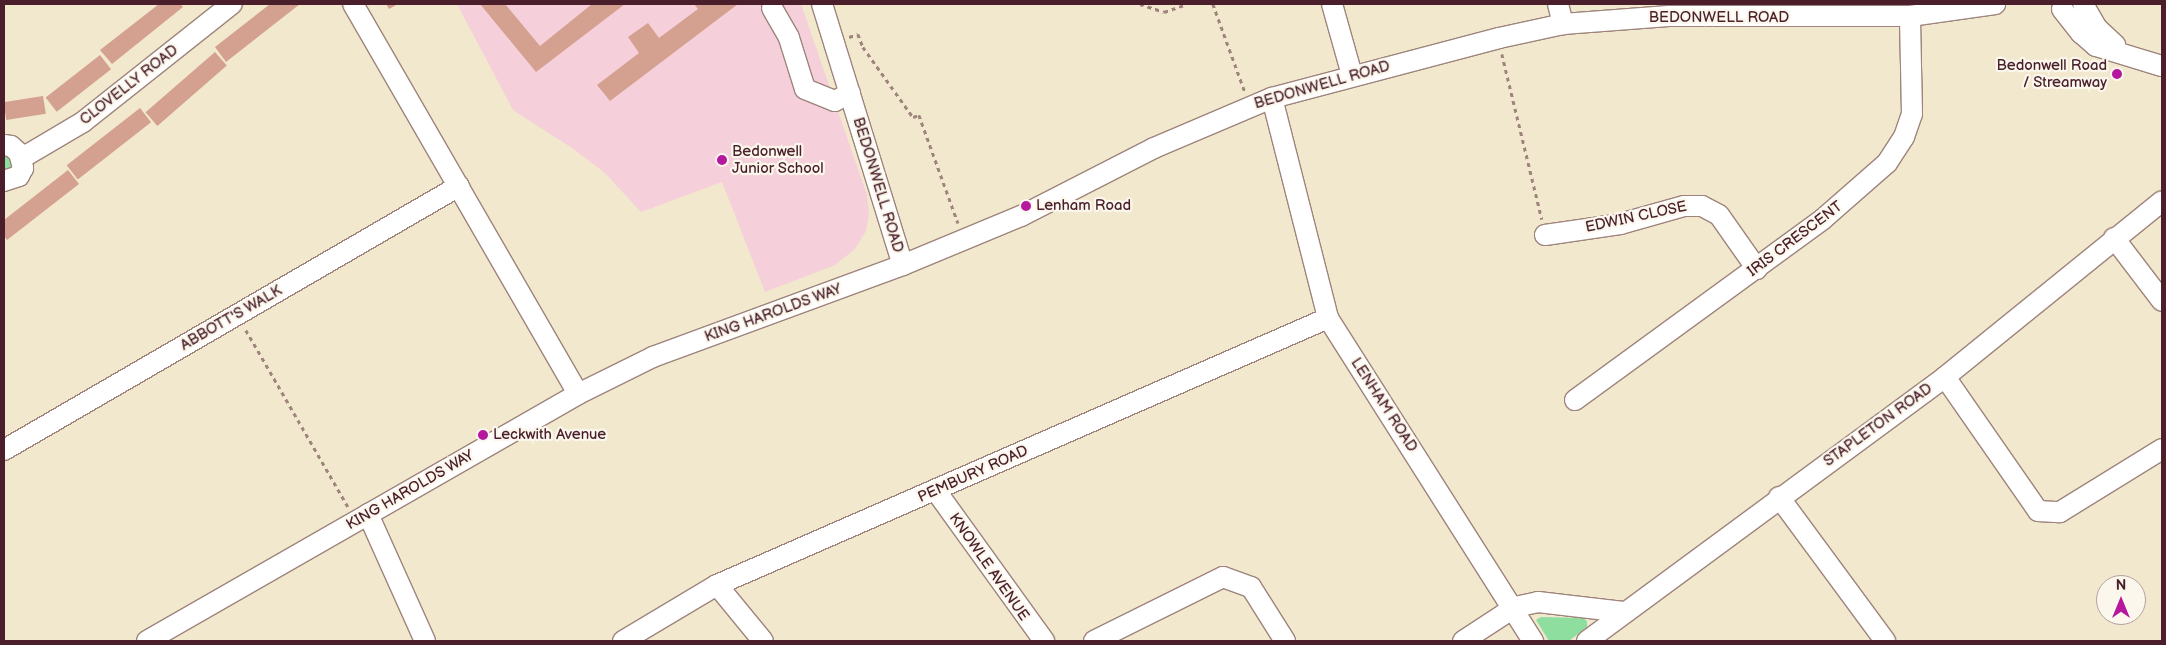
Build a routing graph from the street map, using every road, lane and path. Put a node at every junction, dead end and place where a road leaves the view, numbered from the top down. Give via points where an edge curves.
1 (232, 4) edge
2 (352, 4) edge
3 (822, 4) edge
4 (1140, 4) edge
5 (1187, 4) edge
6 (1213, 4) edge
7 (1332, 4) edge
8 (1558, 4) edge
9 (1995, 4) edge
10 (2084, 4) edge
11 (1958, 6) edge
12 (2063, 6) edge
13 (772, 8) dead end
14 (1910, 16) junction
15 (1563, 24) junction
16 (1499, 38) junction
17 (834, 42) junction
18 (2128, 56) junction
19 (2162, 66) edge
20 (1352, 75) junction
21 (850, 93) junction
22 (1272, 98) junction
23 (1250, 106) junction
24 (4, 145) edge
25 (22, 158) junction
26 (4, 181) edge
27 (459, 186) junction
28 (2162, 201) edge
29 (1545, 235) joint
30 (2114, 238) junction
31 (964, 240) junction
32 (903, 265) junction
33 (1757, 269) junction
34 (2162, 301) edge
35 (237, 315) junction
36 (1328, 318) junction
37 (1944, 377) junction
38 (578, 394) junction
39 (1575, 400) dead end
40 (2162, 449) edge
41 (4, 450) edge
42 (936, 491) junction
43 (1779, 497) junction
44 (362, 518) junction
45 (717, 585) junction
46 (1515, 607) junction
47 (1623, 612) junction
48 (147, 641) edge
49 (425, 641) edge
50 (622, 641) edge
51 (763, 641) edge
52 (1044, 641) edge
53 (1094, 641) edge
54 (1285, 641) edge
55 (1463, 641) edge
56 (1534, 641) edge
57 (1586, 641) edge
58 (1885, 641) edge

1 - 25 street, CLOVELLY ROAD via 83,122
2 - 27 street
3 - 17 street, BEDONWELL ROAD
4 - 5 path via 1164,12
6 - 23 path
7 - 20 street
8 - 15 street
9 - 11 street, BEDONWELL ROAD
10 - 18 street via 2097,28
11 - 14 street, BEDONWELL ROAD
12 - 18 street via 2081,33 2096,46
13 - 21 street via 789,38 805,89 835,101
14 - 15 street, BEDONWELL ROAD via 1669,16
14 - 33 street, IRIS CRESCENT via 1913,106 1904,137 1872,180
15 - 16 street, BEDONWELL ROAD
16 - 20 street, BEDONWELL ROAD
16 - 29 path
17 - 21 street, BEDONWELL ROAD
17 - 31 path via 858,34 913,117 919,116
18 - 19 street
20 - 22 street, BEDONWELL ROAD
21 - 32 street, BEDONWELL ROAD
22 - 23 street, BEDONWELL ROAD
22 - 36 street, LENHAM ROAD
23 - 31 street, BEDONWELL ROAD via 1154,148 1021,216
24 - 25 street via 15,149
25 - 26 street via 21,174
27 - 35 street, ABBOTT'S WALK
27 - 38 street
28 - 30 street, STAPLETON ROAD
29 - 33 street, EDWIN CLOSE via 1620,224 1684,206 1702,206 1719,215
30 - 34 street
30 - 37 street, STAPLETON ROAD
31 - 32 street, BEDONWELL ROAD
32 - 38 street, KING HAROLDS WAY via 653,357
33 - 39 street, IRIS CRESCENT
35 - 41 street, ABBOTT'S WALK
35 - 44 path
36 - 42 street, PEMBURY ROAD
36 - 46 street, LENHAM ROAD
37 - 40 street via 2038,511 2060,512
37 - 43 street, STAPLETON ROAD
38 - 44 street, KING HAROLDS WAY
42 - 45 street, PEMBURY ROAD
42 - 52 street, KNOWLE AVENUE
43 - 47 street, STAPLETON ROAD
43 - 58 street
44 - 48 street, KING HAROLDS WAY
44 - 49 street
45 - 50 street, PEMBURY ROAD
45 - 51 street
46 - 47 street via 1538,602
46 - 55 street
46 - 56 street, LENHAM ROAD
47 - 57 street, STAPLETON ROAD
53 - 54 street via 1223,577 1251,587

